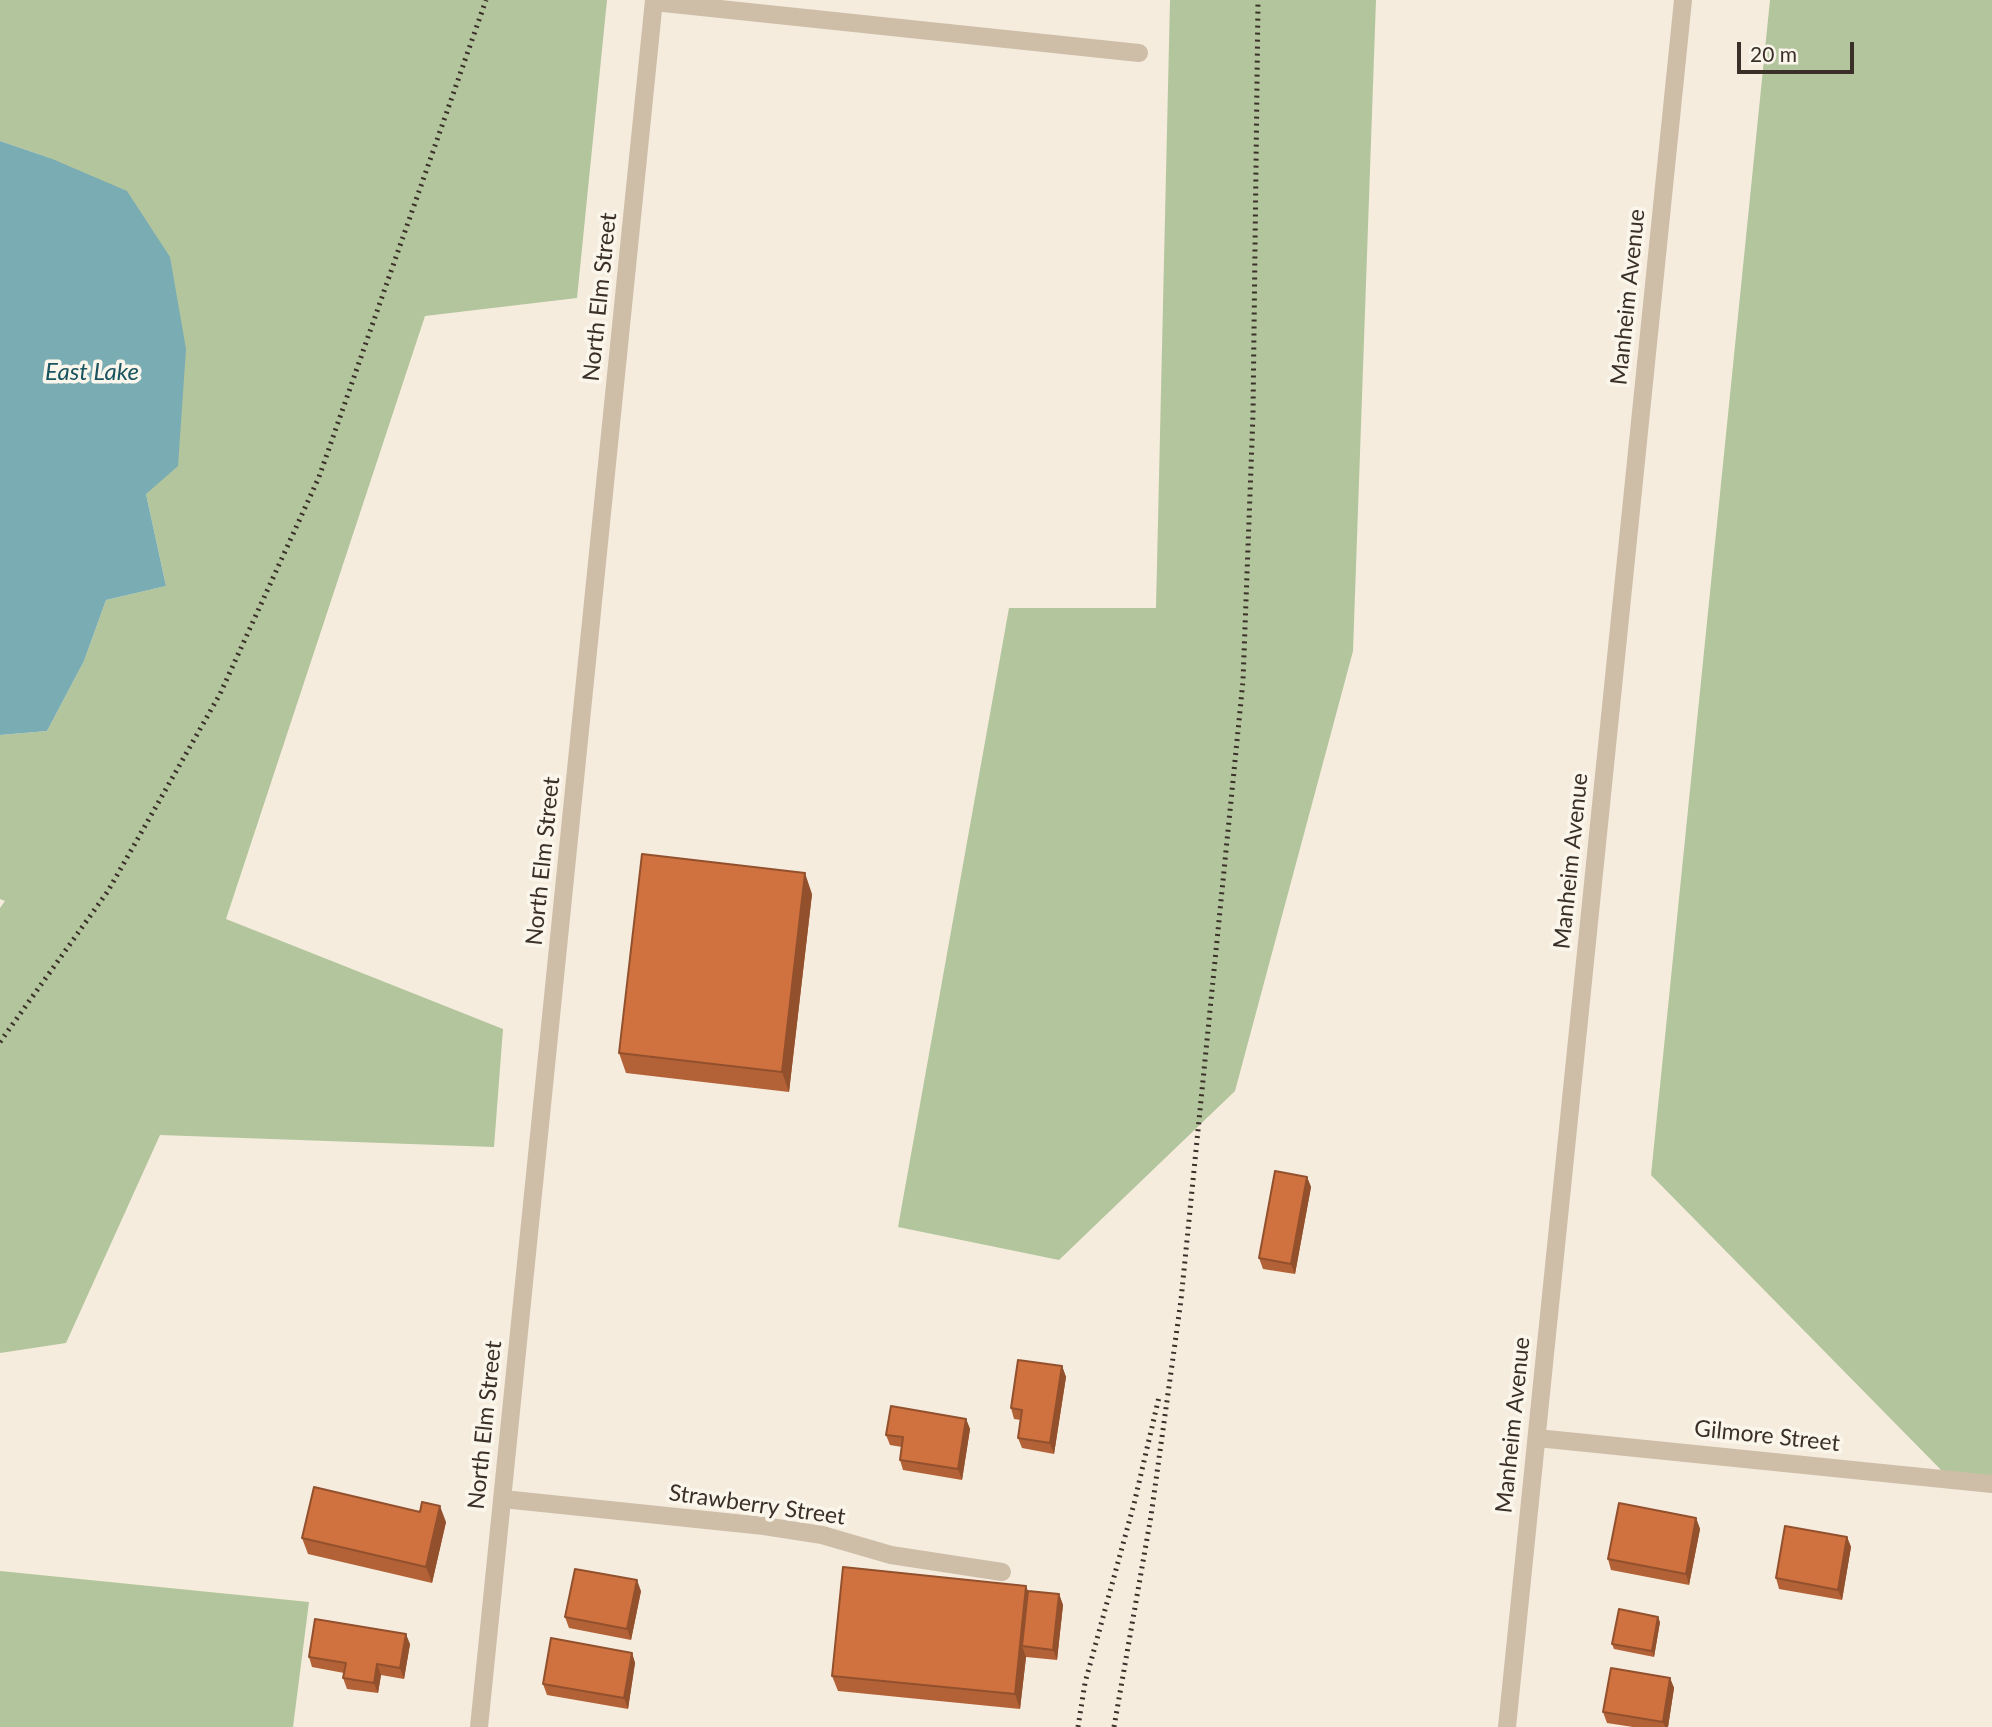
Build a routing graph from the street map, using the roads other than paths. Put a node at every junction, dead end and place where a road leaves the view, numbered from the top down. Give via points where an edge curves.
1 (1683, 0) edge
2 (654, 1) edge
3 (1139, 53) dead end
4 (1537, 1438) junction
5 (1992, 1484) edge
6 (503, 1499) junction
7 (1002, 1573) dead end
8 (479, 1727) edge
9 (1507, 1727) edge

1 - 4 street, Manheim Avenue
2 - 3 street
2 - 6 street, North Elm Street
4 - 5 street, Gilmore Street
4 - 9 street, Manheim Avenue
6 - 7 street, Strawberry Street via 764,1526 822,1535 891,1555
6 - 8 street, North Elm Street

